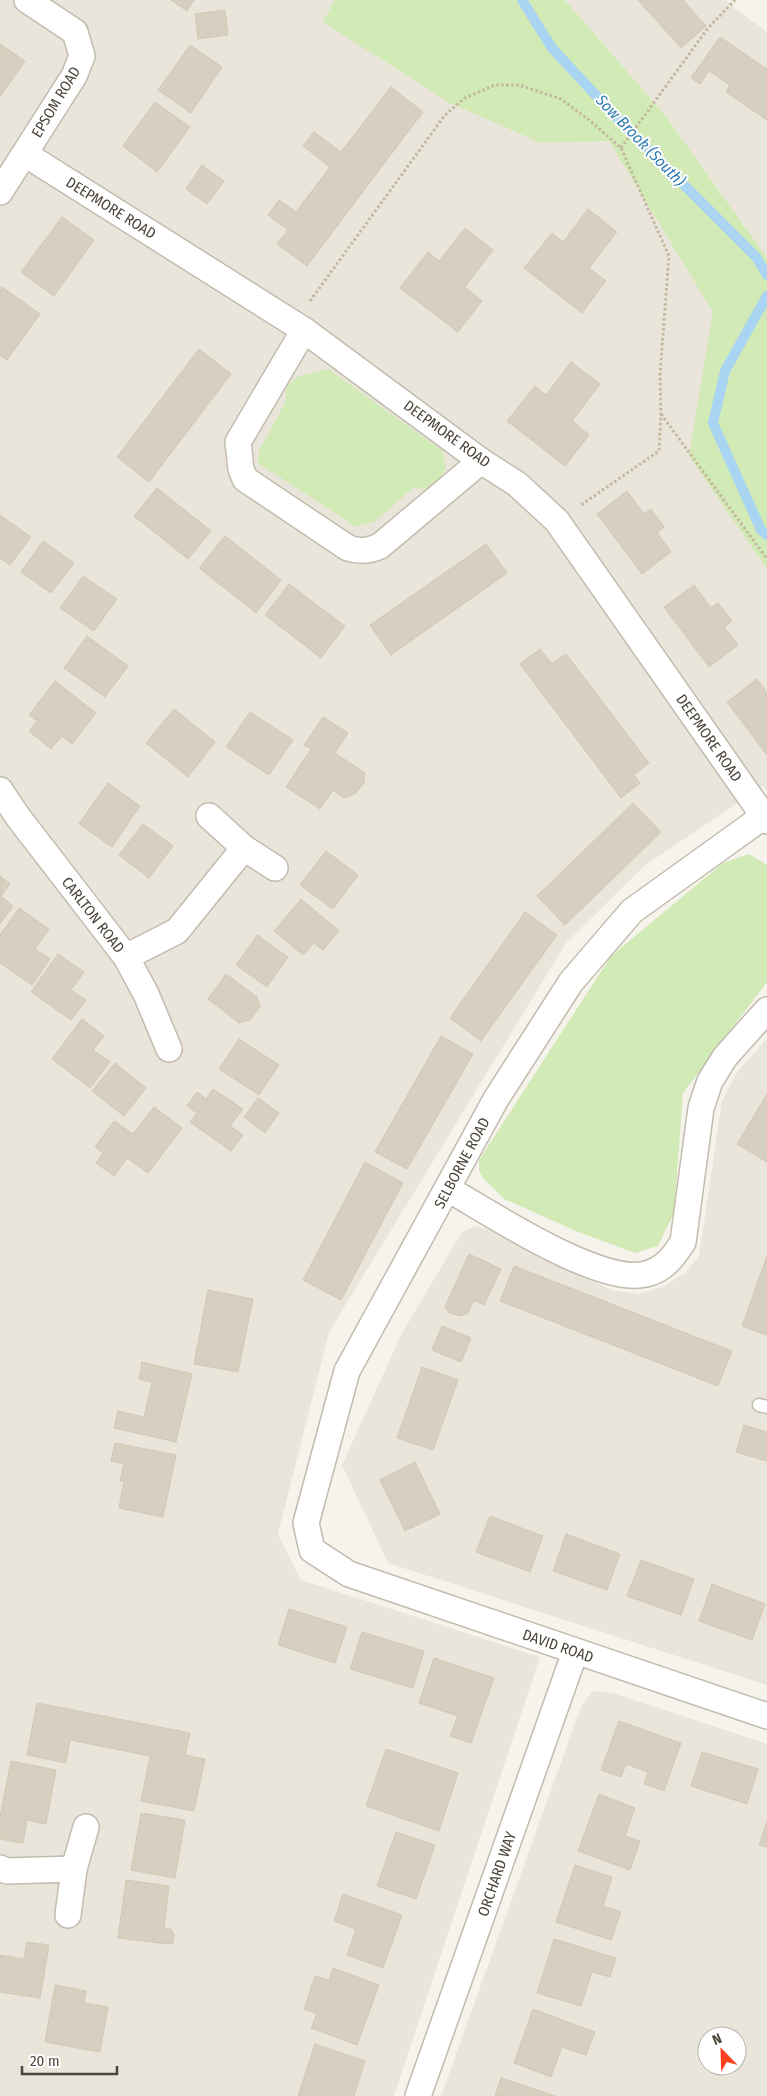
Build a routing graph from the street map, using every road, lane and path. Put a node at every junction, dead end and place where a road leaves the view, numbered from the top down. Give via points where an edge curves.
1 (27, 0) edge
2 (735, 0) edge
3 (621, 148) junction
4 (25, 154) junction
5 (0, 192) edge
6 (299, 326) junction
7 (661, 414) junction
8 (481, 461) junction
9 (558, 521) junction
10 (767, 559) edge
11 (0, 790) edge
12 (209, 816) dead end
13 (765, 818) edge
14 (244, 848) junction
15 (274, 868) dead end
16 (126, 957) junction
17 (767, 1010) edge
18 (169, 1049) dead end
19 (448, 1189) junction
20 (350, 1574) joint
21 (575, 1652) junction
22 (767, 1716) edge
23 (86, 1827) dead end
24 (0, 1868) edge
25 (74, 1869) junction
26 (68, 1915) dead end
27 (418, 2096) edge

1 - 4 street, EPSOM ROAD via 75,32 82,56 74,76
2 - 3 path via 708,28
3 - 6 path via 561,99 519,85 495,85 465,98 445,115
3 - 7 path via 668,256 660,374
4 - 5 street, EPSOM ROAD
4 - 6 street, DEEPMORE ROAD
6 - 8 street, DEEPMORE ROAD
6 - 8 street via 238,442 245,479 348,548 364,551 380,546
7 - 9 path via 659,451
7 - 10 path
8 - 9 street, DEEPMORE ROAD via 517,484
9 - 13 street, DEEPMORE ROAD
11 - 16 street, CARLTON ROAD
12 - 14 street
13 - 19 street, SELBORNE ROAD via 632,911 577,975 496,1099
14 - 15 street
14 - 16 street via 177,931
16 - 18 street, CARLTON ROAD
17 - 19 street via 725,1057 710,1081 701,1108 683,1242 664,1266 647,1274 625,1276 565,1256
19 - 20 street, SELBORNE ROAD via 347,1371 306,1523 312,1550
20 - 21 street, DAVID ROAD
21 - 22 street, DAVID ROAD
21 - 27 street, ORCHARD WAY
23 - 25 street
24 - 25 street via 7,1871
25 - 26 street

